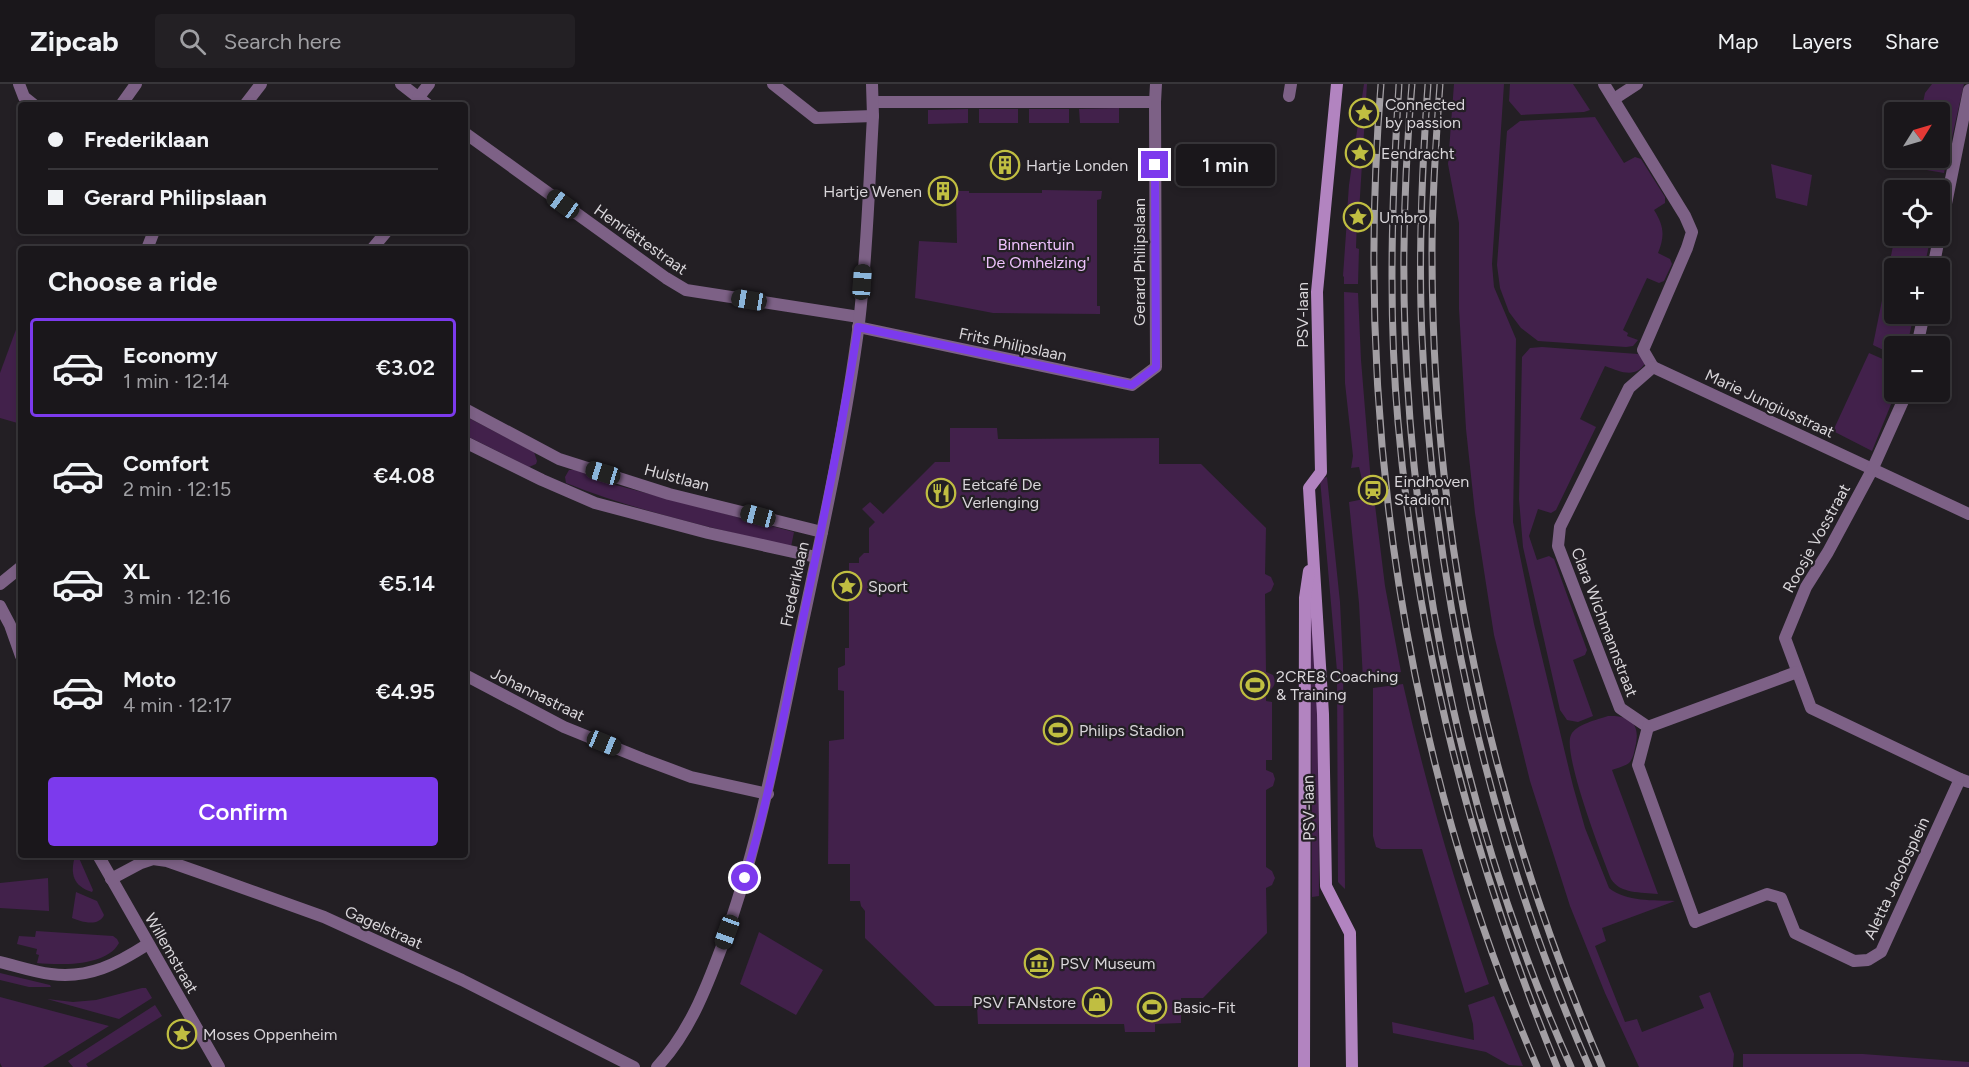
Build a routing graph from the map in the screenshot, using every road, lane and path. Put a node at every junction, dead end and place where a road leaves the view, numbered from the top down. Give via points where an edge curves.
1 (19, 84) edge
2 (136, 84) edge
3 (261, 84) edge
4 (401, 84) edge
5 (429, 84) edge
6 (773, 84) edge
7 (872, 84) edge
8 (1156, 84) edge
9 (1337, 84) edge
10 (1604, 84) edge
11 (1637, 84) edge
12 (1969, 90) edge
13 (1614, 99) junction
14 (30, 102) edge
15 (123, 102) edge
16 (247, 102) edge
17 (423, 102) edge
18 (873, 102) junction
19 (1155, 102) junction
20 (1966, 115) edge
21 (873, 116) junction
22 (468, 135) edge
23 (384, 234) edge
24 (374, 246) edge
25 (1935, 258) edge
26 (859, 322) junction
27 (1156, 367) joint
28 (1653, 367) junction
29 (1903, 402) edge
30 (468, 411) edge
31 (468, 443) edge
32 (1872, 470) junction
33 (1969, 514) edge
34 (822, 532) junction
35 (1312, 543) junction
36 (816, 557) junction
37 (18, 569) edge
38 (0, 584) edge
39 (0, 606) edge
40 (18, 648) edge
41 (1797, 672) junction
42 (468, 677) edge
43 (1648, 728) junction
44 (1965, 781) edge
45 (768, 794) junction
46 (100, 858) edge
47 (111, 879) junction
48 (148, 944) junction
49 (0, 962) edge
50 (219, 1067) edge
51 (634, 1067) edge
52 (657, 1067) edge
53 (1304, 1067) edge
54 (1352, 1067) edge

1 - 14 street
2 - 15 street
3 - 16 street
4 - 17 street
5 - 17 street
6 - 21 street via 816,118
7 - 18 street, Frederiklaan
8 - 19 street, Gerard Philipslaan
9 - 35 main road, PSV-laan via 1317,292 1321,472 1309,489
10 - 13 street
11 - 13 street
12 - 20 street
13 - 28 street via 1692,232 1643,350
18 - 19 street
18 - 21 street, Frederiklaan
19 - 27 street, Gerard Philipslaan
20 - 25 street
21 - 26 street, Frederiklaan
22 - 26 street, Henriëttestraat via 686,290
23 - 24 street
26 - 27 street, Frits Philipslaan via 1132,385
26 - 34 street, Frederiklaan
28 - 32 street, Marie Jungiusstraat
28 - 43 street, Clara Wichmannstraat via 1629,388 1560,527 1558,546 1620,708
29 - 32 street, Roosje Vosstraat
30 - 34 street, Hulstlaan via 559,459 669,494
31 - 36 street via 595,502
32 - 33 street, Marie Jungiusstraat
32 - 41 street, Roosje Vosstraat via 1806,587 1785,638
34 - 36 street, Frederiklaan
35 - 53 main road, PSV-laan via 1305,598
35 - 54 main road, PSV-laan via 1323,714 1326,886 1350,933
36 - 45 street, Frederiklaan
37 - 38 street
39 - 40 street
41 - 43 street
41 - 44 street, Roosje Vosstraat via 1811,708
42 - 45 street, Johannastraat via 564,727 643,759 691,777
43 - 44 street, Aletta Jacobsplein via 1638,765 1695,922 1767,894 1781,898 1795,933 1854,961 1868,960 1881,952
45 - 52 street, Frederiklaan via 735,909 710,976 688,1024
46 - 47 street, Willemstraat
47 - 48 street, Willemstraat
47 - 51 street, Gagelstraat via 153,859 167,861 324,917 462,980
48 - 49 street via 93,973 50,974
48 - 50 street, Willemstraat

